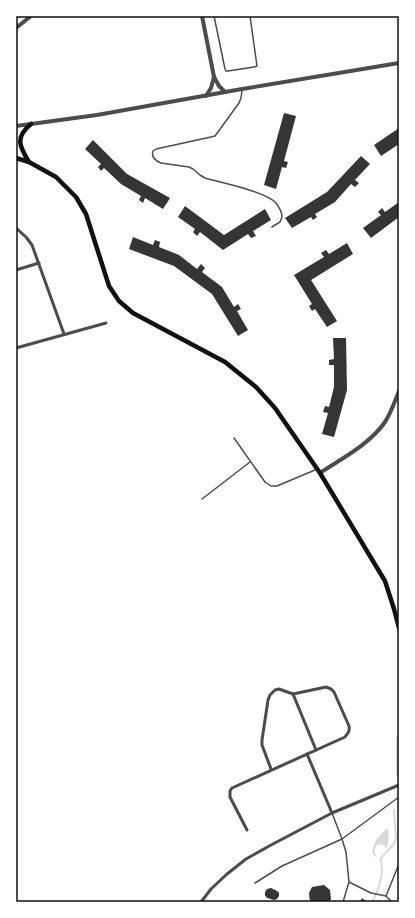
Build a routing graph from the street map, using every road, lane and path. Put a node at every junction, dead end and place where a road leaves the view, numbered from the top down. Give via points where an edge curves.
1 (31, 16) edge
2 (202, 16) edge
3 (214, 16) edge
4 (250, 16) edge
5 (16, 28) edge
6 (399, 63) edge
7 (214, 77) junction
8 (242, 89) junction
9 (225, 92) junction
10 (206, 96) junction
11 (31, 124) junction
12 (16, 126) edge
13 (16, 158) edge
14 (29, 162) junction
15 (272, 227) dead end
16 (16, 228) edge
17 (39, 263) junction
18 (16, 270) edge
19 (106, 322) dead end
20 (64, 334) junction
21 (16, 348) edge
22 (399, 392) edge
23 (234, 438) dead end
24 (250, 462) junction
25 (318, 471) junction
26 (202, 499) dead end
27 (399, 628) edge
28 (293, 694) junction
29 (316, 750) junction
30 (307, 754) junction
31 (271, 769) junction
32 (399, 785) edge
33 (399, 797) edge
34 (332, 813) junction
35 (247, 830) dead end
36 (342, 839) junction
37 (399, 864) edge
38 (349, 882) junction
39 (255, 883) dead end
40 (386, 896) junction
41 (201, 902) edge
42 (343, 902) edge
43 (392, 902) edge

1 - 5 street
2 - 7 street
3 - 4 lane via 226,71 257,66
6 - 8 street
7 - 9 street via 218,86
7 - 10 street
8 - 9 street
8 - 15 lane via 239,103 215,136 156,149 153,155 154,159 161,163 189,166 205,178 269,198 276,203 282,217 280,222
9 - 10 street
10 - 11 street
11 - 12 street
11 - 14 main road via 24,129 20,142
13 - 14 main road
14 - 25 main road via 56,177 76,197 86,214 109,286 119,301 133,313 225,362 256,387 275,408
16 - 17 street via 32,245
17 - 18 street
17 - 20 street
19 - 20 street
20 - 21 street
22 - 25 street via 386,421 377,432 366,442
23 - 24 lane
24 - 25 lane via 270,486 277,486
24 - 26 lane
25 - 27 main road via 385,581
28 - 29 street
28 - 29 street via 331,689 349,726 345,736
28 - 31 street via 279,689 275,690 268,700 262,745
29 - 30 street
30 - 31 street
30 - 34 street
31 - 35 street via 230,791 230,797
32 - 34 street
33 - 36 lane
34 - 36 lane
34 - 41 street via 246,859 226,874
36 - 38 lane
36 - 39 lane via 282,866
37 - 40 lane
38 - 40 lane via 371,893
38 - 42 lane
40 - 43 lane

